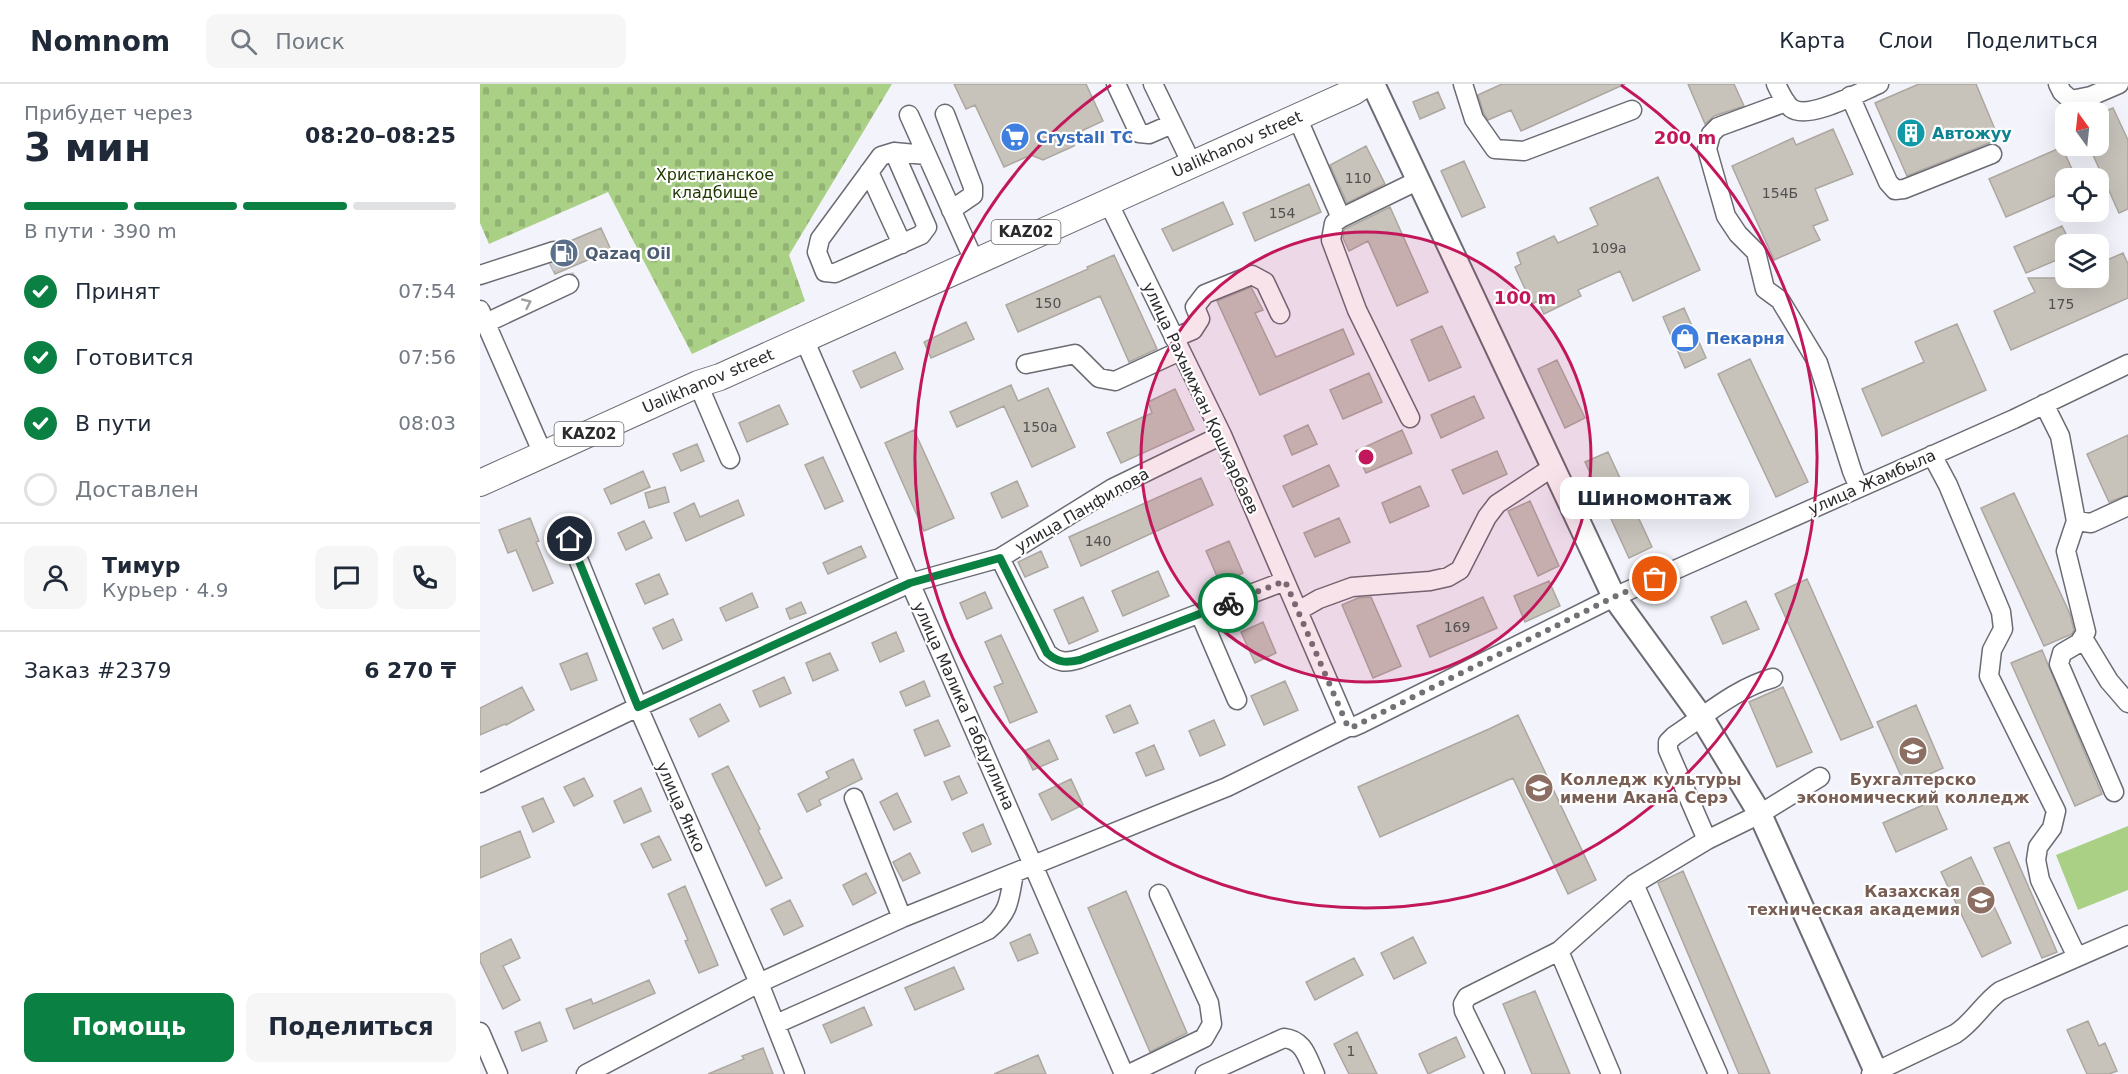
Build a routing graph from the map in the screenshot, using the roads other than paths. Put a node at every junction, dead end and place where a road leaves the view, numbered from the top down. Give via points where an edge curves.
1 (1116, 84) edge
2 (1153, 84) edge
3 (1357, 84) edge
4 (1365, 84) edge
5 (1374, 84) edge
6 (1463, 84) edge
7 (1776, 84) edge
8 (1879, 84) edge
9 (2058, 84) edge
10 (2119, 84) edge
11 (1850, 96) junction
12 (1786, 102) junction
13 (1632, 110) dead end
14 (945, 114) dead end
15 (909, 115) dead end
16 (1297, 117) junction
17 (1172, 124) junction
18 (894, 152) junction
19 (1992, 154) dead end
20 (926, 155) junction
21 (1189, 159) junction
22 (870, 172) junction
23 (1419, 180) junction
24 (1108, 202) junction
25 (951, 210) junction
26 (1341, 218) junction
27 (902, 244) junction
28 (554, 251) dead end
29 (972, 256) junction
30 (480, 275) edge
31 (569, 284) dead end
32 (1280, 314) dead end
33 (483, 317) edge
34 (804, 339) junction
35 (1177, 345) junction
36 (1026, 364) dead end
37 (2128, 364) edge
38 (698, 384) junction
39 (2044, 404) junction
40 (1410, 418) dead end
41 (1222, 435) junction
42 (543, 454) junction
43 (1932, 455) junction
44 (730, 459) dead end
45 (1553, 467) junction
46 (480, 483) edge
47 (1859, 488) junction
48 (2128, 506) edge
49 (2076, 521) junction
50 (570, 539) dead end
51 (1000, 558) junction
52 (1285, 581) junction
53 (910, 583) junction
54 (1614, 597) junction
55 (1298, 611) junction
56 (1200, 614) junction
57 (2084, 638) junction
58 (1773, 678) dead end
59 (1237, 700) dead end
60 (2128, 703) edge
61 (638, 707) junction
62 (1702, 718) junction
63 (1348, 727) junction
64 (1820, 777) dead end
65 (480, 783) edge
66 (2114, 792) dead end
67 (854, 798) dead end
68 (1760, 814) junction
69 (1707, 840) junction
70 (1034, 865) junction
71 (1014, 873) junction
72 (1634, 884) junction
73 (1159, 894) dead end
74 (902, 918) junction
75 (2128, 935) edge
76 (1559, 951) junction
77 (2077, 957) junction
78 (759, 983) junction
79 (776, 1024) junction
80 (480, 1032) edge
81 (1874, 1073) edge
82 (498, 1074) edge
83 (586, 1074) edge
84 (795, 1074) edge
85 (1124, 1074) edge
86 (1129, 1074) edge
87 (1205, 1074) edge
88 (1315, 1074) edge
89 (1495, 1074) edge
90 (1611, 1074) edge
91 (1718, 1074) edge

1 - 17 street via 1139,133 1149,134
2 - 17 street
3 - 21 highway, KАZ02
4 - 16 highway, Ualikhanov street / KАZ02
5 - 23 main road
6 - 13 street via 1474,119 1495,149 1524,151
7 - 12 street
8 - 11 street
9 - 10 street via 2071,100
11 - 12 street via 1810,112 1796,111
11 - 19 street via 1888,182 1895,189 1904,189
12 - 47 street via 1718,127 1711,134 1707,149 1726,216 1756,252 1765,289 1780,300 1818,363
14 - 25 street via 973,187 973,195
15 - 20 street
16 - 24 highway, Ualikhanov street / KАZ02
16 - 26 street
17 - 21 street
18 - 20 street
18 - 22 street via 881,156
18 - 27 street via 927,227 921,235
20 - 25 street
21 - 29 highway, KАZ02
22 - 27 street
22 - 27 street via 820,239 817,252 825,272 835,273
23 - 26 street
23 - 45 main road
24 - 34 highway, KАZ02
24 - 35 street, улица Рахымжан Қошқарбаев
25 - 29 street
26 - 40 street via 1334,223 1331,240 1358,310
28 - 30 street
29 - 38 highway, KАZ02 via 718,370
33 -> 31 street
32 - 35 street via 1265,282 1252,275 1205,294 1195,307 1200,319
33 - 42 street
34 - 38 highway, Ualikhanov street / KАZ02
34 - 53 street, улица Малика Габдуллина
35 - 36 street via 1115,381 1099,378 1075,354
35 - 41 street, улица Рахымжан Қошқарбаев
37 - 39 street, улица Жамбыла
38 - 42 highway, Ualikhanov street / KАZ02
38 - 44 street
39 - 43 street, улица Жамбыла
39 - 49 street via 2061,436
41 - 51 street, улица Панфилова via 1113,488
41 - 52 street, улица Рахымжан Қошқарбаев
42 - 46 highway, Ualikhanov street / KАZ02
43 - 47 street, улица Жамбыла
43 - 77 street via 2001,612 2003,629 1992,650 1989,676 2056,811 2052,828 2038,847 2036,860 2040,880
45 - 54 main road
45 - 55 street via 1497,504 1460,570 1430,581 1352,587 1319,598
47 - 54 street, улица Жамбыла
48 - 49 street via 2091,523
49 - 57 street via 2066,551 2085,625
50 - 61 street, улица Янко
51 - 53 street, улица Панфилова
51 - 56 street via 1047,653 1061,662 1080,660
52 - 55 street, улица Рахымжан Қошқарбаев
52 - 56 street
53 - 61 street, улица Панфилова
53 - 70 street, улица Малика Габдуллина
54 - 62 main road
54 - 63 street, улица Жамбыла
55 - 63 street, улица Рахымжан Қошқарбаев
56 - 59 street
57 - 60 street via 2109,681
57 - 66 street via 2062,653 2059,664
58 - 62 street via 1742,690
61 - 65 street, улица Панфилова
61 - 78 street, улица Янко
62 - 68 main road
62 - 69 street via 1674,736 1668,742 1668,750
63 - 70 street, улица Жамбыла via 1227,787
64 - 68 street
67 - 74 street
68 - 69 street
68 - 81 main road
69 - 72 street
70 - 71 street, улица Жамбыла
70 - 85 street, улица Малика Габдуллина
71 - 74 street, улица Жамбыла
71 - 79 street via 1008,907 988,930
72 - 76 street
72 - 91 street
73 - 86 street via 1209,1003 1212,1024 1204,1038
74 - 78 street, улица Жамбыла
75 - 77 street
76 - 89 street via 1467,997 1463,1004
76 - 90 street
77 - 81 street via 2000,991 1989,998 1966,1027
78 - 79 street, улица Янко
78 - 83 street, улица Жамбыла
79 - 84 street, улица Янко
80 - 82 street
87 - 88 street via 1284,1038 1300,1043

